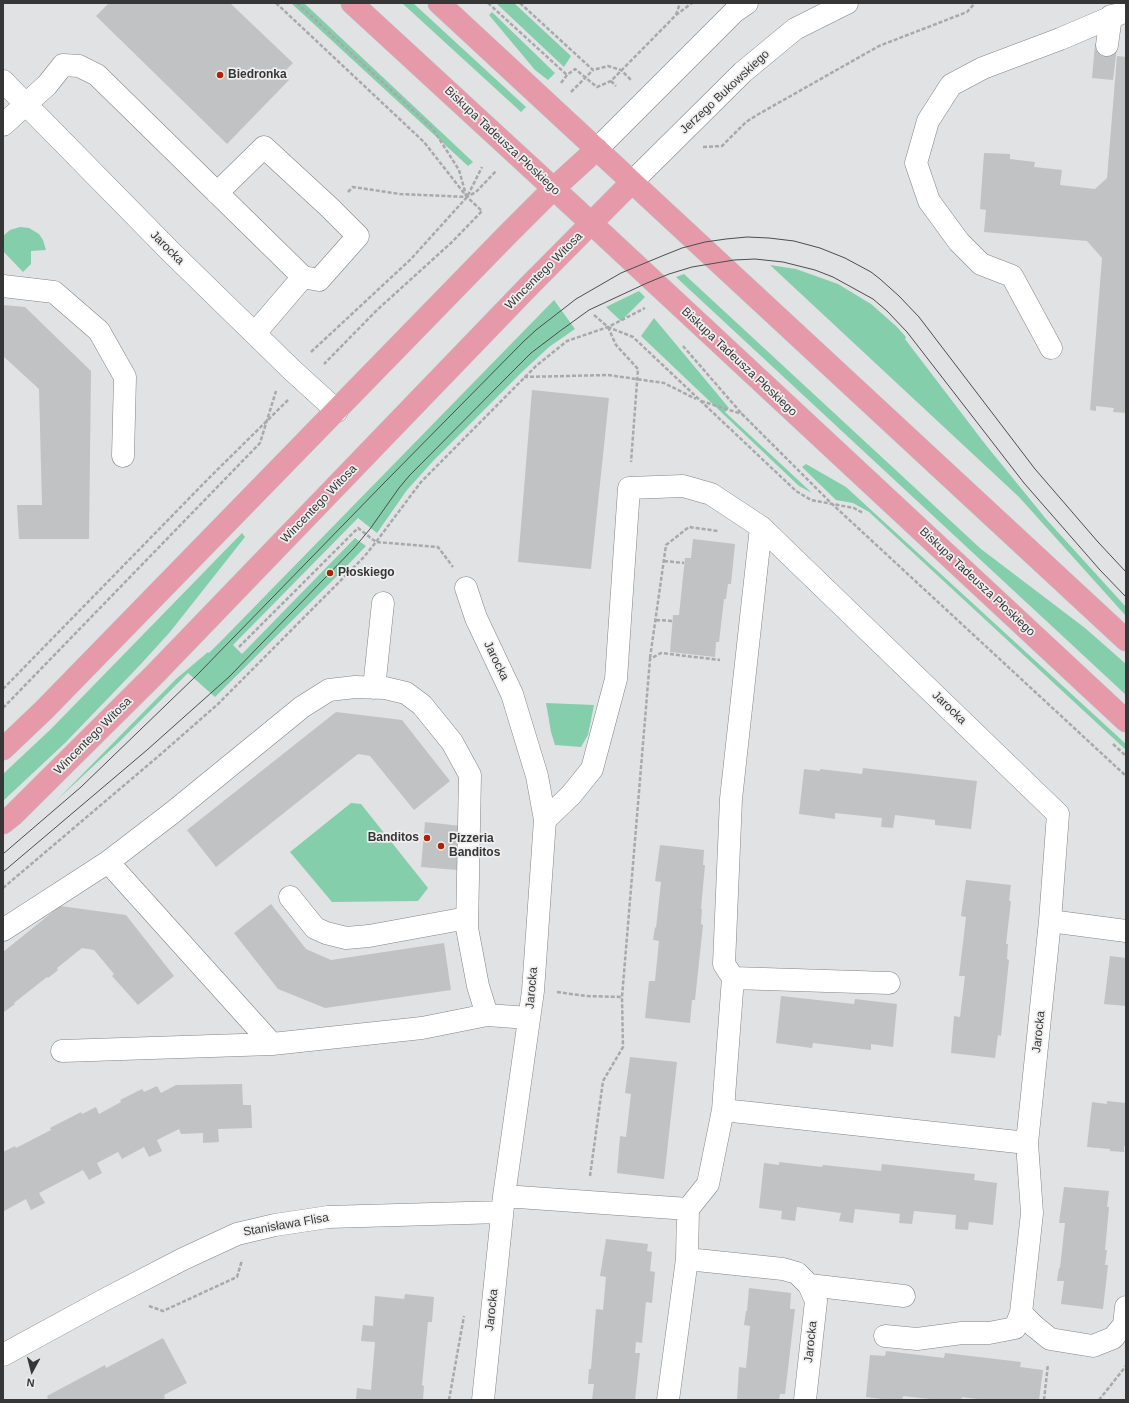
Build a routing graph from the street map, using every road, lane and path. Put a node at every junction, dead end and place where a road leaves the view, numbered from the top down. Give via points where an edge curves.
1 (276, 3) edge
2 (297, 3) edge
3 (352, 3) edge
4 (439, 3) edge
5 (488, 3) edge
6 (680, 3) edge
7 (692, 3) edge
8 (747, 3) edge
9 (847, 3) edge
10 (1119, 13) edge
11 (676, 15) junction
12 (1107, 45) dead end
13 (593, 70) dead end
14 (567, 75) junction
15 (585, 78) junction
16 (3, 81) edge
17 (610, 81) junction
18 (560, 84) dead end
19 (616, 86) dead end
20 (25, 104) junction
21 (555, 109) junction
22 (3, 125) edge
23 (597, 149) junction
24 (514, 152) junction
25 (482, 167) dead end
26 (632, 182) junction
27 (553, 189) junction
28 (217, 193) junction
29 (467, 197) junction
30 (330, 208) junction
31 (591, 223) junction
32 (303, 277) junction
33 (3, 286) edge
34 (648, 306) dead end
35 (594, 315) dead end
36 (608, 327) junction
37 (255, 333) junction
38 (680, 342) dead end
39 (1051, 348) dead end
40 (299, 376) junction
41 (524, 377) junction
42 (637, 379) junction
43 (700, 401) junction
44 (337, 411) junction
45 (742, 414) junction
46 (268, 419) junction
47 (123, 456) dead end
48 (629, 488) junction
49 (831, 503) junction
50 (864, 514) dead end
51 (761, 532) junction
52 (376, 542) junction
53 (664, 561) junction
54 (684, 563) dead end
55 (466, 588) joint
56 (383, 603) dead end
57 (656, 620) junction
58 (672, 621) dead end
59 (1126, 640) edge
60 (239, 647) dead end
61 (650, 659) junction
62 (746, 662) junction
63 (374, 688) junction
64 (3, 689) edge
65 (3, 708) edge
66 (1126, 720) edge
67 (1112, 743) dead end
68 (3, 749) edge
69 (1126, 756) edge
70 (1126, 776) edge
71 (545, 820) junction
72 (3, 823) edge
73 (108, 862) junction
74 (3, 888) edge
75 (290, 897) dead end
76 (467, 918) junction
77 (1050, 921) junction
78 (3, 930) edge
79 (1126, 931) edge
80 (733, 978) junction
81 (889, 983) dead end
82 (556, 992) dead end
83 (622, 997) junction
84 (487, 1015) junction
85 (529, 1018) junction
86 (272, 1044) junction
87 (62, 1051) dead end
88 (723, 1110) junction
89 (1028, 1143) junction
90 (586, 1202) junction
91 (503, 1204) junction
92 (688, 1209) junction
93 (244, 1254) dead end
94 (687, 1259) junction
95 (809, 1285) junction
96 (904, 1296) dead end
97 (1126, 1307) edge
98 (465, 1309) dead end
99 (163, 1311) dead end
100 (1021, 1313) junction
101 (885, 1336) dead end
102 (1050, 1339) junction
103 (3, 1354) edge
104 (1126, 1366) edge
105 (449, 1400) edge
106 (483, 1400) edge
107 (668, 1400) edge
108 (805, 1400) edge
109 (1044, 1400) edge
110 (1099, 1400) edge

1 - 29 path via 424,142
2 - 29 path via 433,129 459,170
3 - 24 main road, Biskupa Tadeusza Płoskiego
4 - 21 main road
5 - 14 path
6 - 11 path
7 - 11 path
8 - 23 street via 734,12
9 - 26 street, Jerzego Bukowskiego via 795,29 743,72
10 - 12 street
10 - 39 street via 983,68 951,85 928,121 916,163 929,201 959,242 981,264 1012,276
11 - 17 path
13 - 15 path
14 - 15 path via 575,69
14 - 18 path
15 - 17 path via 597,87
15 - 21 path
16 - 20 street, Jarocka
17 - 19 path
20 - 22 street
20 - 28 street via 47,85 63,65 79,66 97,75
20 - 37 street, Jarocka
21 - 23 main road
23 - 26 main road
23 - 27 main road
24 - 27 main road, Biskupa Tadeusza Płoskiego
24 - 29 path via 476,192
25 - 29 path
26 - 31 main road, Wincentego Witosa
26 - 59 main road
27 - 31 main road, Biskupa Tadeusza Płoskiego
27 - 44 main road
28 - 30 street via 264,147
28 - 32 street
29 - 30 path via 400,194 353,187
29 - 40 path
29 - 40 path via 482,211 377,310
30 - 32 street via 358,236 319,280
31 - 66 main road, Biskupa Tadeusza Płoskiego
31 - 72 main road, Wincentego Witosa via 154,674
32 - 37 street
33 - 47 street via 54,292 99,331 126,377
34 - 36 path
35 - 36 path
36 - 41 path via 566,341
36 - 42 path via 616,345 638,369
36 - 43 path via 633,337
37 - 40 street, Jarocka
38 - 45 path
40 - 44 street, Jarocka
40 - 46 path
40 - 46 path via 280,377
41 - 42 path via 608,375
41 - 52 path via 421,482
42 - 43 path via 664,383
42 - 48 path
43 - 45 path
43 - 49 path via 796,491 811,500
44 - 68 main road
45 - 49 path
46 - 64 path
46 - 65 path via 260,443
48 - 51 street, Jarocka via 683,486 711,494
48 - 71 street via 616,679 592,769 571,795
49 - 50 path via 854,508
49 - 70 path
51 - 53 path via 689,527 666,545
51 - 62 street
51 - 77 street, Jarocka via 1058,814
52 - 55 path via 438,548 460,575
52 - 60 path via 358,528
52 - 74 path via 218,704
53 - 54 path
53 - 57 path
55 - 71 street, Jarocka via 476,618 512,694 537,776
56 - 63 street
57 - 58 path
57 - 61 path
61 - 62 path via 661,653
61 - 83 path
62 - 80 street via 731,799 724,964
63 - 73 street via 329,690 302,707 172,814
63 - 76 street via 406,693 422,705 452,742 470,775
67 - 69 path
71 - 85 street, Jarocka
73 - 78 street
73 - 86 street
75 - 76 street via 315,928 326,934 346,938
76 - 84 street via 478,986
77 - 79 street
77 - 89 street, Jarocka
80 - 81 street
80 - 88 street
82 - 83 path
83 - 90 path via 623,1047 603,1081
84 - 85 street
84 - 86 street via 422,1028
85 - 91 street, Jarocka
86 - 87 street
88 - 89 street
88 - 92 street via 708,1184
89 - 100 street, Jarocka via 1032,1213
90 - 91 street, Stanisława Flisa
90 - 92 street, Stanisława Flisa
91 - 103 street, Stanisława Flisa via 328,1217 237,1234 150,1276
91 - 106 street, Jarocka
92 - 94 street
93 - 99 path via 237,1277
94 - 95 street, Jarocka via 783,1269 797,1273
94 - 107 street
95 - 96 street
95 - 108 street, Jarocka via 816,1301
97 - 102 street via 1124,1325 1113,1338 1093,1346
98 - 105 path
100 - 101 street via 1015,1328 989,1333 962,1333 917,1339
100 - 102 street
102 - 109 path
104 - 110 path

